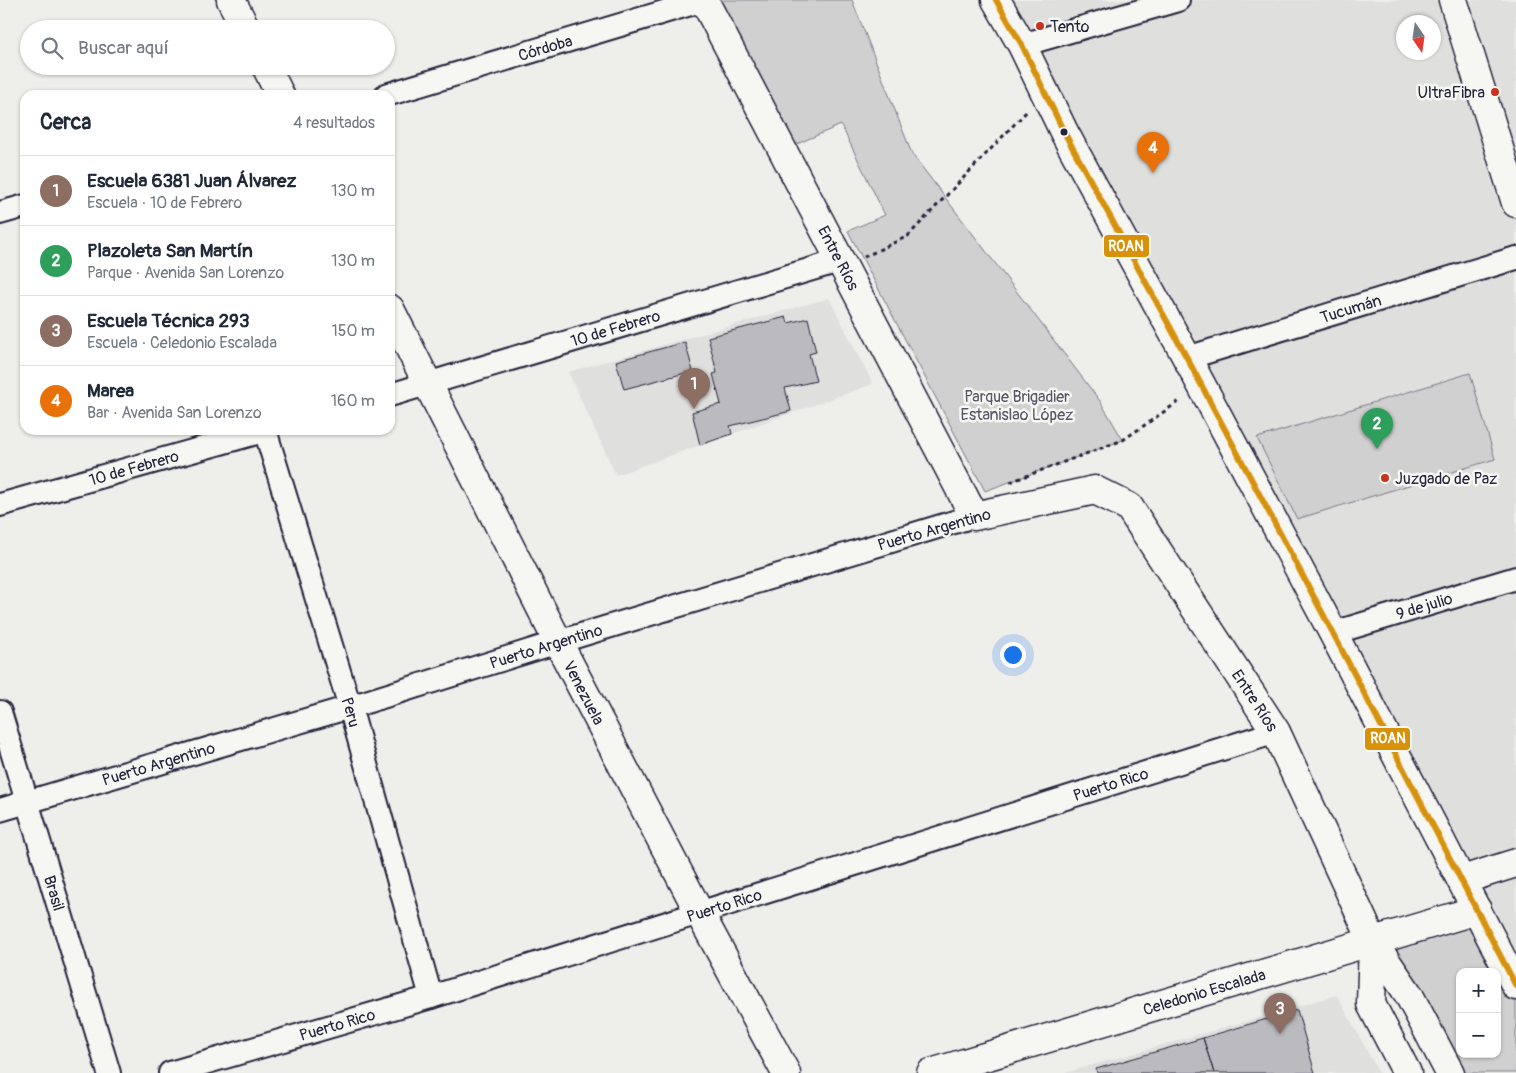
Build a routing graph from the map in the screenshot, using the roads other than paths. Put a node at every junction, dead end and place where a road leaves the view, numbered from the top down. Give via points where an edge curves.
1 (231, 0) edge
2 (704, 0) edge
3 (996, 0) edge
4 (1178, 0) edge
5 (1453, 0) edge
6 (241, 20) edge
7 (1022, 46) junction
8 (270, 75) edge
9 (278, 90) edge
10 (395, 92) edge
11 (1516, 203) edge
12 (20, 207) edge
13 (0, 211) edge
14 (1516, 258) edge
15 (839, 261) junction
16 (395, 319) edge
17 (1187, 358) junction
18 (428, 384) junction
19 (395, 394) edge
20 (248, 435) edge
21 (268, 435) edge
22 (1095, 490) joint
23 (0, 505) edge
24 (974, 516) junction
25 (1516, 578) edge
26 (1333, 634) junction
27 (558, 642) junction
28 (350, 707) junction
29 (0, 712) edge
30 (1276, 732) junction
31 (26, 802) junction
32 (0, 810) edge
33 (1516, 864) edge
34 (1462, 880) junction
35 (1477, 910) junction
36 (698, 912) junction
37 (1373, 942) junction
38 (1516, 986) edge
39 (432, 997) junction
40 (109, 1073) edge
41 (170, 1073) edge
42 (786, 1073) edge
43 (931, 1073) edge
44 (1407, 1073) edge
45 (1450, 1073) edge

1 - 6 street
2 - 10 street, Córdoba
2 - 15 street, Entre Ríos
3 - 7 street
4 - 7 street
5 - 11 street
7 - 17 street via 1064,132
8 - 9 street
12 - 13 street
14 - 17 street, Tucumán
15 - 18 street, 10 de Febrero
15 - 24 street, Entre Ríos
16 - 18 street, Venezuela
17 - 26 street
18 - 19 street, 10 de Febrero
18 - 27 street, Venezuela
20 - 23 street, 10 de Febrero
21 - 28 street, Peru
22 - 24 street, Puerto Argentino
22 - 30 street, Entre Ríos via 1129,507
24 - 27 street, Puerto Argentino
25 - 26 street, 9 de julio
26 - 34 street
27 - 28 street, Puerto Argentino
27 - 36 street, Venezuela
28 - 31 street, Puerto Argentino
28 - 39 street, Peru
29 - 31 street, Brasil
30 - 36 street, Puerto Rico
30 - 37 street, Entre Ríos
31 - 32 street, Puerto Argentino
31 - 40 street, Brasil
33 - 34 street
34 - 35 street
35 - 37 street, Celedonio Escalada
35 - 38 street
36 - 39 street, Puerto Rico
36 - 42 street, Venezuela
37 - 43 street, Celedonio Escalada
37 - 44 street, Entre Ríos via 1371,1004
37 - 45 street, Entre Ríos via 1409,995
39 - 41 street, Puerto Rico

